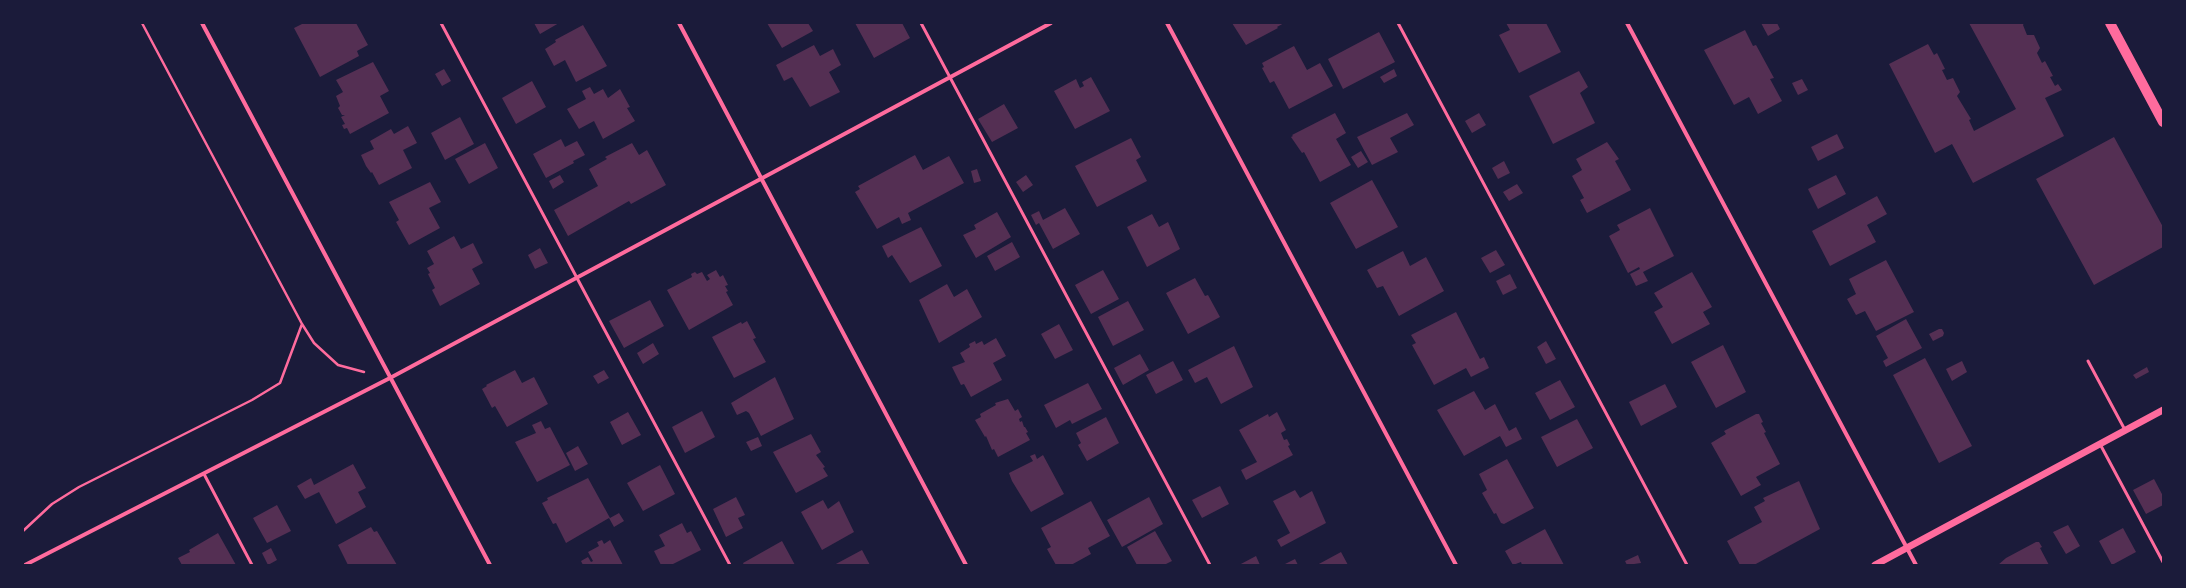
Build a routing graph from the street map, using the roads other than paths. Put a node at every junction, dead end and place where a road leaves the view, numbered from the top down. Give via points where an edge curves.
1 (202, 23) edge
2 (441, 23) edge
3 (679, 23) edge
4 (921, 23) edge
5 (1051, 23) edge
6 (1166, 23) edge
7 (1398, 23) edge
8 (1627, 23) edge
9 (2110, 23) edge
10 (950, 77) junction
11 (2163, 122) edge
12 (760, 178) junction
13 (577, 277) junction
14 (2088, 361) dead end
15 (390, 378) junction
16 (2163, 410) edge
17 (2125, 430) junction
18 (2100, 444) junction
19 (204, 474) junction
20 (1907, 548) junction
21 (2163, 562) edge
22 (25, 565) edge
23 (252, 565) edge
24 (490, 565) edge
25 (730, 565) edge
26 (966, 565) edge
27 (1210, 565) edge
28 (1456, 565) edge
29 (1687, 565) edge
30 (1875, 565) edge
31 (1916, 565) edge

1 - 15 street
2 - 13 lane
3 - 12 street
4 - 10 lane
5 - 10 street
6 - 28 street
7 - 29 lane
8 - 20 street
9 - 11 main road
10 - 12 street
10 - 27 lane
12 - 13 street
12 - 26 street
13 - 15 street
13 - 25 lane
14 - 17 lane
15 - 19 street
15 - 24 street
16 - 17 street
17 - 18 street
18 - 20 street
18 - 21 lane
19 - 22 street
19 - 23 lane
20 - 30 street
20 - 31 street

